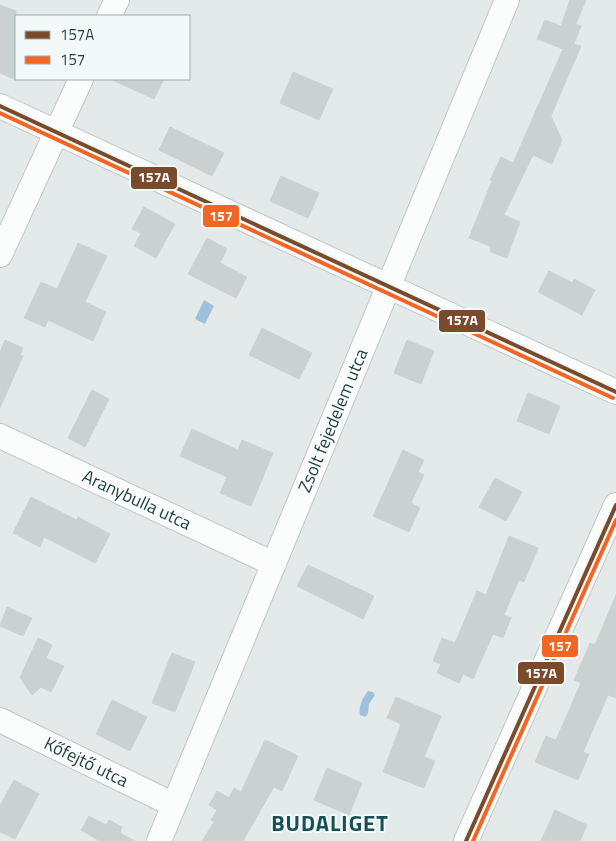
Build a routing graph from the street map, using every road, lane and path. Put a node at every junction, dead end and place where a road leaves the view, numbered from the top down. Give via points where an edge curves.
1 (116, 0) edge
2 (507, 0) edge
3 (109, 15) edge
4 (81, 80) edge
5 (0, 106) edge
6 (57, 132) junction
7 (0, 255) edge
8 (387, 286) junction
9 (616, 392) edge
10 (0, 436) edge
11 (616, 505) edge
12 (274, 564) junction
13 (0, 720) edge
14 (174, 804) junction
15 (159, 841) edge
16 (466, 841) edge

1 - 3 street
2 - 8 street, Zsolt fejedelem utca
4 - 6 street
5 - 6 street
6 - 7 street
6 - 8 street
8 - 9 street
8 - 12 street, Zsolt fejedelem utca
10 - 12 street, Aranybulla utca
11 - 16 street
12 - 14 street, Zsolt fejedelem utca
13 - 14 street, Kőfejtő utca
14 - 15 street, Zsolt fejedelem utca

